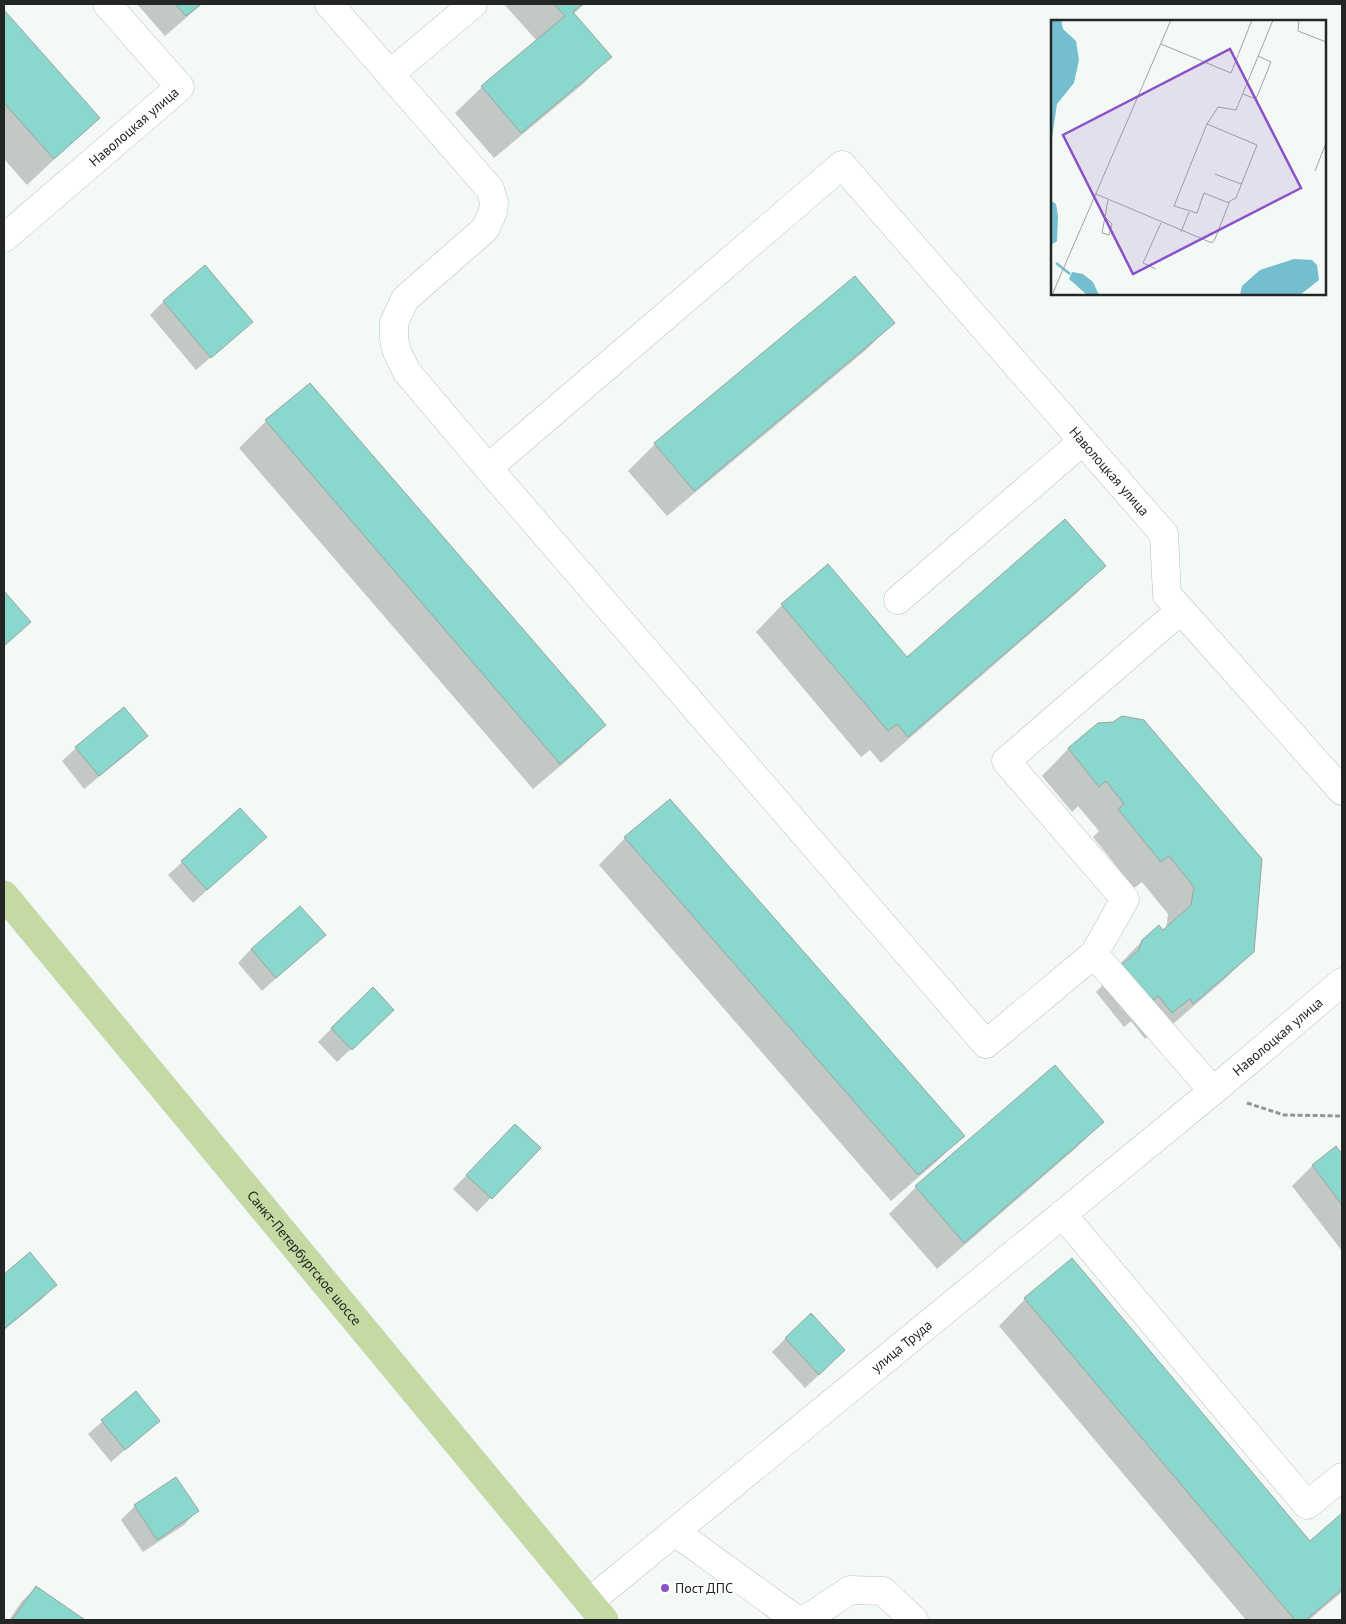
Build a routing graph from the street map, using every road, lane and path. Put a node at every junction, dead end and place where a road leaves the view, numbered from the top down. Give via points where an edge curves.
1 (107, 4) edge
2 (329, 4) edge
3 (473, 4) edge
4 (390, 74) junction
5 (4, 238) edge
6 (1083, 441) junction
7 (488, 468) junction
8 (898, 600) dead end
9 (1181, 610) junction
10 (1342, 790) edge
11 (4, 895) edge
12 (1094, 954) junction
13 (1342, 982) edge
14 (1213, 1092) junction
15 (1342, 1116) edge
16 (1062, 1214) junction
17 (1342, 1477) edge
18 (675, 1532) junction
19 (597, 1611) edge
20 (797, 1620) edge
21 (805, 1620) edge
22 (914, 1620) edge

1 - 5 street, Наволоцкая улица via 180,87
2 - 4 street
3 - 4 street
4 - 7 street via 490,189 494,202 485,229 405,299 394,323 397,352 407,372
6 - 7 street, Наволоцкая улица via 842,165
6 - 8 street
6 - 9 street, Наволоцкая улица via 1164,534 1167,595
7 - 12 street via 986,1044
9 - 10 street, Наволоцкая улица
9 - 12 street via 1006,761 1125,899
11 - 19 main road, Санкт-Петербургское шоссе
12 - 14 street
13 - 14 street, Наволоцкая улица
14 - 15 path via 1284,1115
14 - 16 street, улица Труда
16 - 17 street via 1307,1505
16 - 18 street, улица Труда
18 - 19 street, улица Труда
18 - 20 street
21 - 22 street via 850,1590 883,1591

